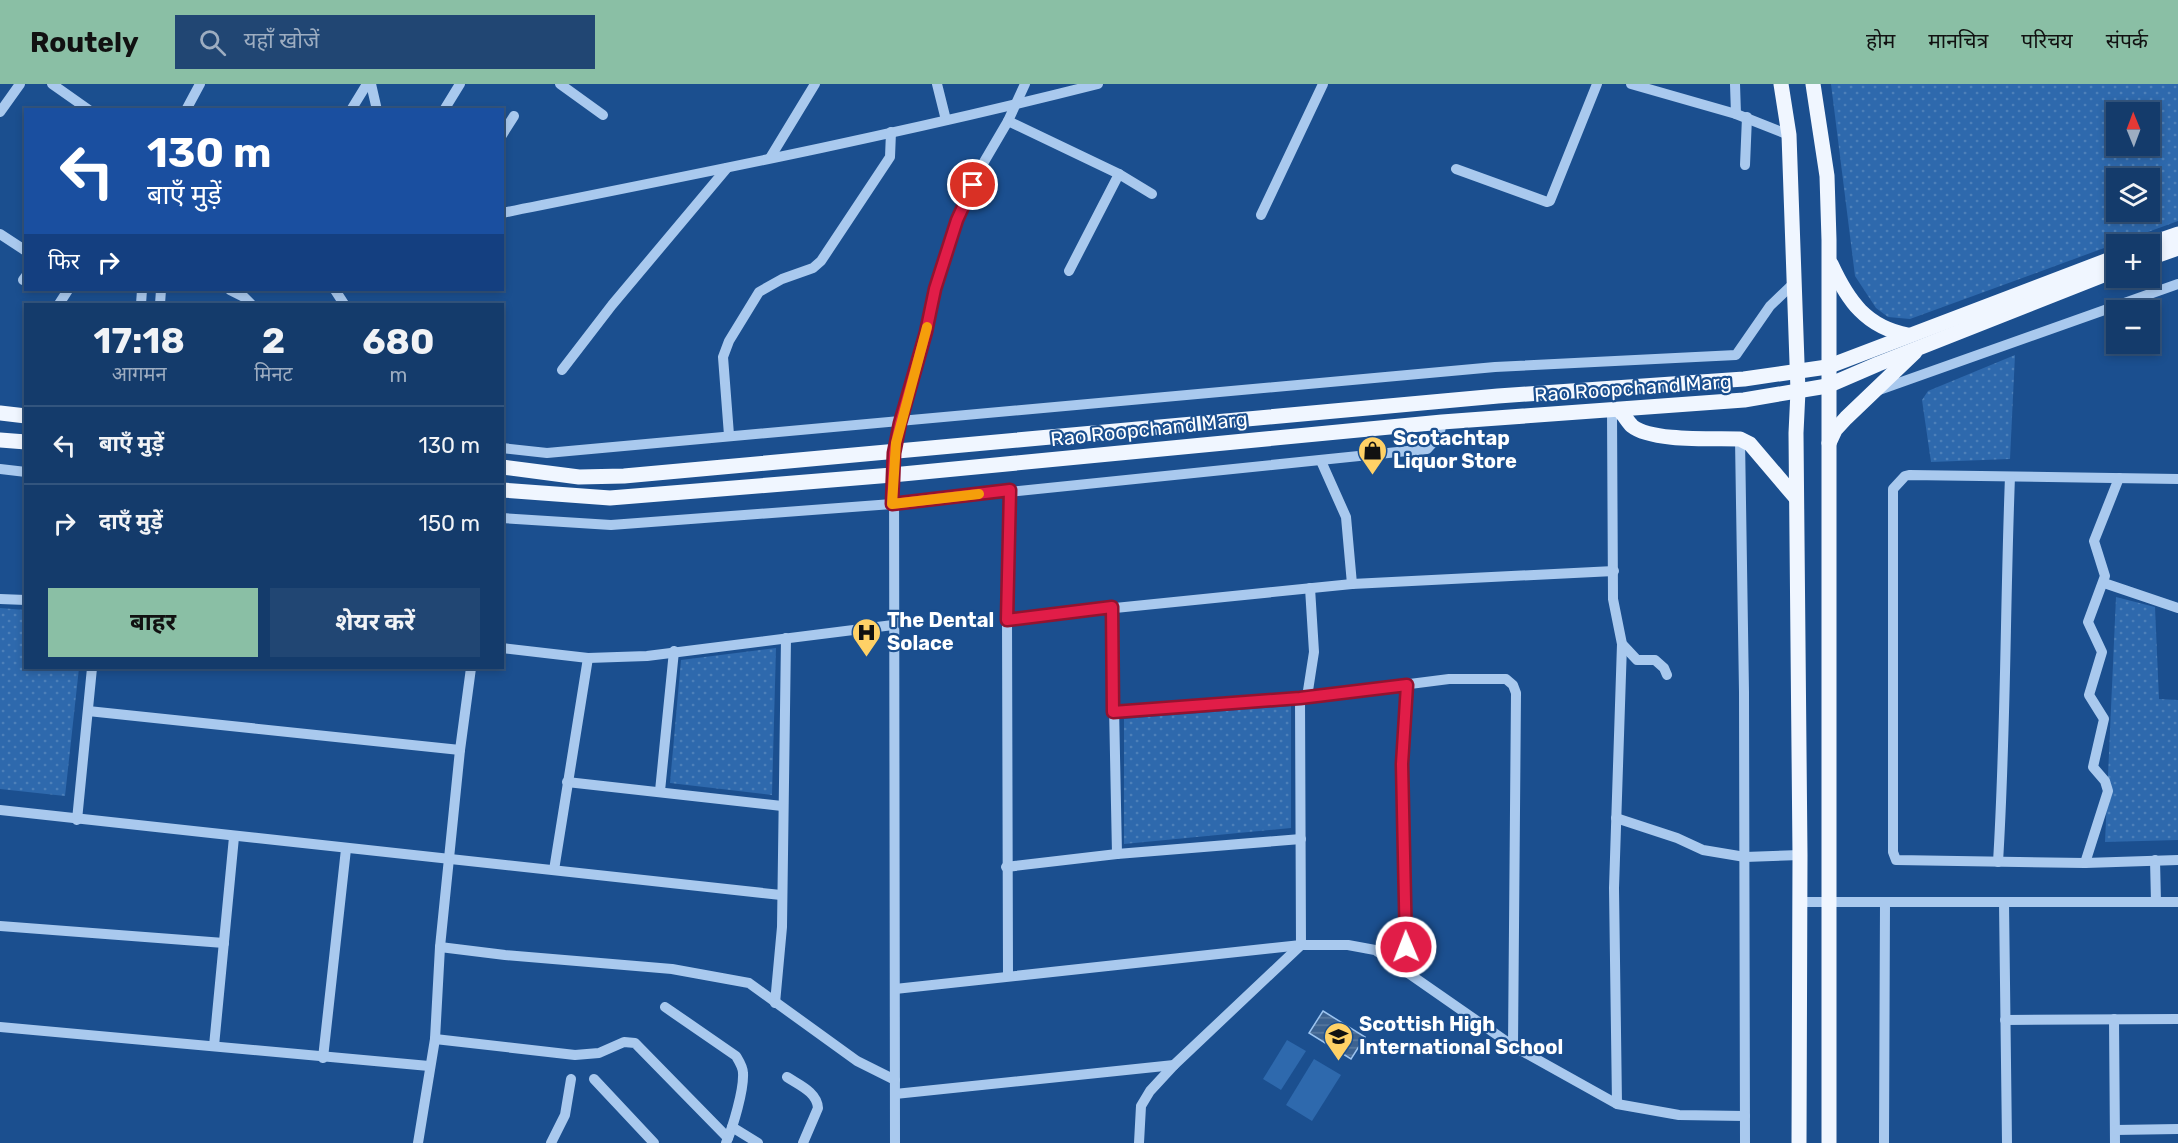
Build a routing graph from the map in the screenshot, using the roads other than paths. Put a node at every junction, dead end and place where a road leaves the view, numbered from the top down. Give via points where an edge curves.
1 (20, 84) edge
2 (52, 84) edge
3 (201, 84) edge
4 (369, 84) edge
5 (460, 84) edge
6 (560, 84) edge
7 (815, 84) edge
8 (938, 84) edge
9 (1024, 84) edge
10 (1098, 84) edge
11 (1323, 84) edge
12 (1597, 84) edge
13 (1631, 84) edge
14 (1735, 84) edge
15 (1781, 84) edge
16 (1813, 84) edge
17 (1016, 105) junction
18 (86, 108) edge
19 (187, 108) edge
20 (352, 108) edge
21 (377, 108) edge
22 (445, 108) edge
23 (0, 112) edge
24 (1736, 114) junction
25 (603, 115) dead end
26 (514, 116) dead end
27 (1747, 117) junction
28 (945, 120) junction
29 (1008, 121) junction
30 (504, 132) edge
31 (891, 132) junction
32 (1789, 135) junction
33 (770, 158) junction
34 (1745, 165) dead end
35 (727, 168) junction
36 (1456, 169) dead end
37 (1119, 174) junction
38 (1152, 194) dead end
39 (504, 213) edge
40 (1261, 215) dead end
41 (0, 234) edge
42 (2178, 234) edge
43 (2160, 240) edge
44 (2178, 248) edge
45 (24, 250) edge
46 (2160, 254) edge
47 (1829, 258) junction
48 (2106, 261) edge
49 (1069, 271) dead end
50 (2106, 274) edge
51 (1795, 282) junction
52 (2178, 284) edge
53 (232, 291) edge
54 (250, 303) edge
55 (1909, 336) junction
56 (1922, 346) junction
57 (1827, 367) junction
58 (562, 370) dead end
59 (1798, 371) junction
60 (1827, 386) junction
61 (1879, 390) junction
62 (1798, 391) junction
63 (1616, 411) junction
64 (0, 413) edge
65 (24, 416) edge
66 (1442, 422) junction
67 (900, 423) junction
68 (729, 435) junction
69 (1740, 439) junction
70 (0, 440) edge
71 (24, 442) edge
72 (504, 448) edge
73 (1828, 448) junction
74 (894, 453) junction
75 (1321, 461) junction
76 (504, 467) edge
77 (0, 470) edge
78 (24, 472) edge
79 (892, 475) junction
80 (2010, 477) junction
81 (2119, 478) junction
82 (2178, 479) edge
83 (504, 490) edge
84 (1010, 490) junction
85 (1796, 498) junction
86 (892, 504) junction
87 (504, 518) edge
88 (1614, 571) junction
89 (2104, 583) junction
90 (1352, 585) junction
91 (1310, 588) junction
92 (0, 599) edge
93 (24, 600) edge
94 (1112, 607) junction
95 (2178, 608) edge
96 (1007, 620) junction
97 (893, 625) junction
98 (786, 638) junction
99 (1622, 644) junction
100 (504, 648) edge
101 (674, 651) junction
102 (588, 658) junction
103 (92, 669) edge
104 (471, 669) edge
105 (1667, 675) dead end
106 (1407, 685) junction
107 (1303, 698) junction
108 (88, 711) junction
109 (1113, 712) junction
110 (460, 750) junction
111 (567, 782) junction
112 (660, 791) junction
113 (782, 806) junction
114 (0, 810) edge
115 (1616, 818) junction
116 (76, 820) junction
117 (234, 837) junction
118 (1301, 838) junction
119 (346, 849) junction
120 (1117, 854) junction
121 (1800, 855) junction
122 (1745, 857) junction
123 (450, 859) junction
124 (2156, 860) junction
125 (2178, 860) edge
126 (1998, 862) junction
127 (2085, 863) junction
128 (1006, 867) junction
129 (554, 870) junction
130 (782, 895) junction
131 (1800, 902) junction
132 (1829, 902) junction
133 (1885, 902) junction
134 (2004, 902) junction
135 (2156, 902) junction
136 (2178, 902) edge
137 (0, 926) edge
138 (224, 943) junction
139 (1301, 945) junction
140 (440, 947) junction
141 (1407, 970) junction
142 (1008, 975) junction
143 (895, 988) junction
144 (775, 1003) junction
145 (665, 1007) dead end
146 (2114, 1019) junction
147 (2178, 1019) edge
148 (2005, 1020) junction
149 (1, 1028) edge
150 (435, 1039) junction
151 (214, 1046) junction
152 (1514, 1046) junction
153 (323, 1058) junction
154 (1174, 1065) junction
155 (429, 1066) junction
156 (787, 1077) dead end
157 (571, 1078) dead end
158 (594, 1079) dead end
159 (895, 1080) junction
160 (895, 1094) junction
161 (1617, 1104) junction
162 (1745, 1116) junction
163 (2115, 1130) junction
164 (2178, 1130) edge
165 (729, 1136) edge
166 (418, 1143) edge
167 (551, 1143) edge
168 (654, 1143) edge
169 (758, 1143) edge
170 (803, 1143) edge
171 (895, 1143) edge
172 (1138, 1143) edge
173 (1745, 1143) edge
174 (1799, 1143) edge
175 (1829, 1143) edge
176 (1884, 1143) edge
177 (2007, 1143) edge
178 (2115, 1143) edge

1 - 23 street
2 - 18 street
3 - 19 street
4 - 20 street
4 - 21 street
5 - 22 street
6 - 25 street
7 - 33 street
8 - 28 street
9 - 17 street
10 - 17 street
11 - 40 street
12 - 36 street via 1550,201
13 - 24 street
14 - 24 street
15 - 32 main road
16 - 47 main road via 1827,176
17 - 28 street
17 - 29 street
24 - 27 street
26 - 30 street
27 - 32 street
27 - 34 street
28 - 31 street
29 - 37 street
29 - 67 street via 957,220
31 - 33 street
31 - 68 street via 890,157 821,261 759,292 729,341 723,357
32 - 51 main road
33 - 35 street
35 - 39 street
35 - 58 street via 612,304
37 - 38 street
37 - 49 street
41 - 45 street
42 - 43 main road
44 - 46 main road
47 - 55 main road via 1845,294 1856,308 1877,325
47 - 57 main road
48 - 55 main road, Rao Roopchand Marg
50 - 56 main road, Rao Roopchand Marg
51 - 59 main road
51 - 67 street via 1770,306 1736,355 1495,367
52 - 61 street
53 - 54 street
55 - 57 main road, Rao Roopchand Marg
56 - 60 main road, Rao Roopchand Marg
56 - 61 main road
57 - 59 main road, Rao Roopchand Marg
57 - 60 main road
59 - 62 main road
59 - 74 main road, Rao Roopchand Marg via 1721,381 1498,396
60 - 62 main road, Rao Roopchand Marg
60 - 73 main road
61 - 73 main road via 1835,430
62 - 63 main road, Rao Roopchand Marg via 1744,400
62 - 85 main road
63 - 66 main road, Rao Roopchand Marg
63 - 69 main road via 1642,431
63 - 88 street
64 - 65 main road
66 - 75 street via 1439,436 1427,449
66 - 79 main road, Rao Roopchand Marg
67 - 68 street
67 - 74 street
68 - 72 street via 547,453
69 - 85 main road via 1758,452
69 - 122 street
70 - 71 main road
73 - 132 main road
74 - 76 main road, Rao Roopchand Marg via 624,477 579,477
74 - 79 street
75 - 84 street
75 - 90 street via 1346,517
77 - 78 street
79 - 83 main road, Rao Roopchand Marg via 610,498
79 - 86 street
80 - 81 street
80 - 126 street via 2004,772
80 - 126 street via 1909,475 1893,489 1894,857 1897,861
81 - 82 street
81 - 89 street via 2094,541
84 - 86 street
84 - 96 street
85 - 121 main road
86 - 87 street via 611,525
86 - 97 street
88 - 90 street
88 - 99 street via 1613,599
89 - 95 street
89 - 127 street via 2088,622 2102,652 2089,695 2104,719 2093,767 2108,791
90 - 91 street
91 - 94 street
91 - 107 street via 1314,652
92 - 93 street
94 - 96 street
94 - 109 street
96 - 128 street
97 - 98 street
97 - 143 street
98 - 101 street
98 - 113 street
99 - 105 street via 1637,660 1655,660
99 - 115 street
100 - 102 street
101 - 102 street
101 - 112 street
102 - 111 street
103 - 108 street
104 - 110 street
106 - 107 street
106 - 141 street via 1402,764
106 - 152 street via 1499,678 1513,685 1516,693
107 - 109 street
107 - 118 street
108 - 110 street
108 - 116 street
109 - 120 street
110 - 123 street
111 - 112 street
111 - 129 street
112 - 113 street
113 - 130 street
114 - 116 street
115 - 122 street via 1703,850
115 - 161 street
116 - 117 street
117 - 119 street
117 - 138 street
118 - 120 street
118 - 139 street
119 - 123 street
119 - 153 street
120 - 128 street
121 - 122 street
121 - 131 main road
122 - 162 street
123 - 129 street
123 - 140 street
124 - 125 street
124 - 127 street
124 - 135 street
126 - 127 street
128 - 142 street
129 - 130 street
130 - 144 street
131 - 132 street
131 - 174 main road
132 - 133 street
132 - 175 main road
133 - 134 street
133 - 176 street
134 - 135 street
134 - 148 street
135 - 136 street
137 - 138 street
138 - 151 street
139 - 141 street via 1375,950
139 - 142 street
139 - 154 street
140 - 144 street via 672,969 749,983
140 - 150 street
141 - 152 street
142 - 143 street
143 - 159 street
144 - 159 street via 857,1061
145 - 165 street via 736,1056 742,1065 744,1074
146 - 147 street
146 - 148 street
146 - 163 street
148 - 177 street
149 - 151 street
150 - 155 street
150 - 165 street via 582,1055 635,1042
151 - 153 street
152 - 161 street
153 - 155 street
154 - 160 street
154 - 172 street via 1141,1106
155 - 166 street
156 - 170 street via 817,1102
157 - 167 street via 565,1115
158 - 168 street
159 - 160 street
160 - 171 street
161 - 162 street via 1679,1114
162 - 173 street
163 - 164 street
163 - 178 street
165 - 169 street

